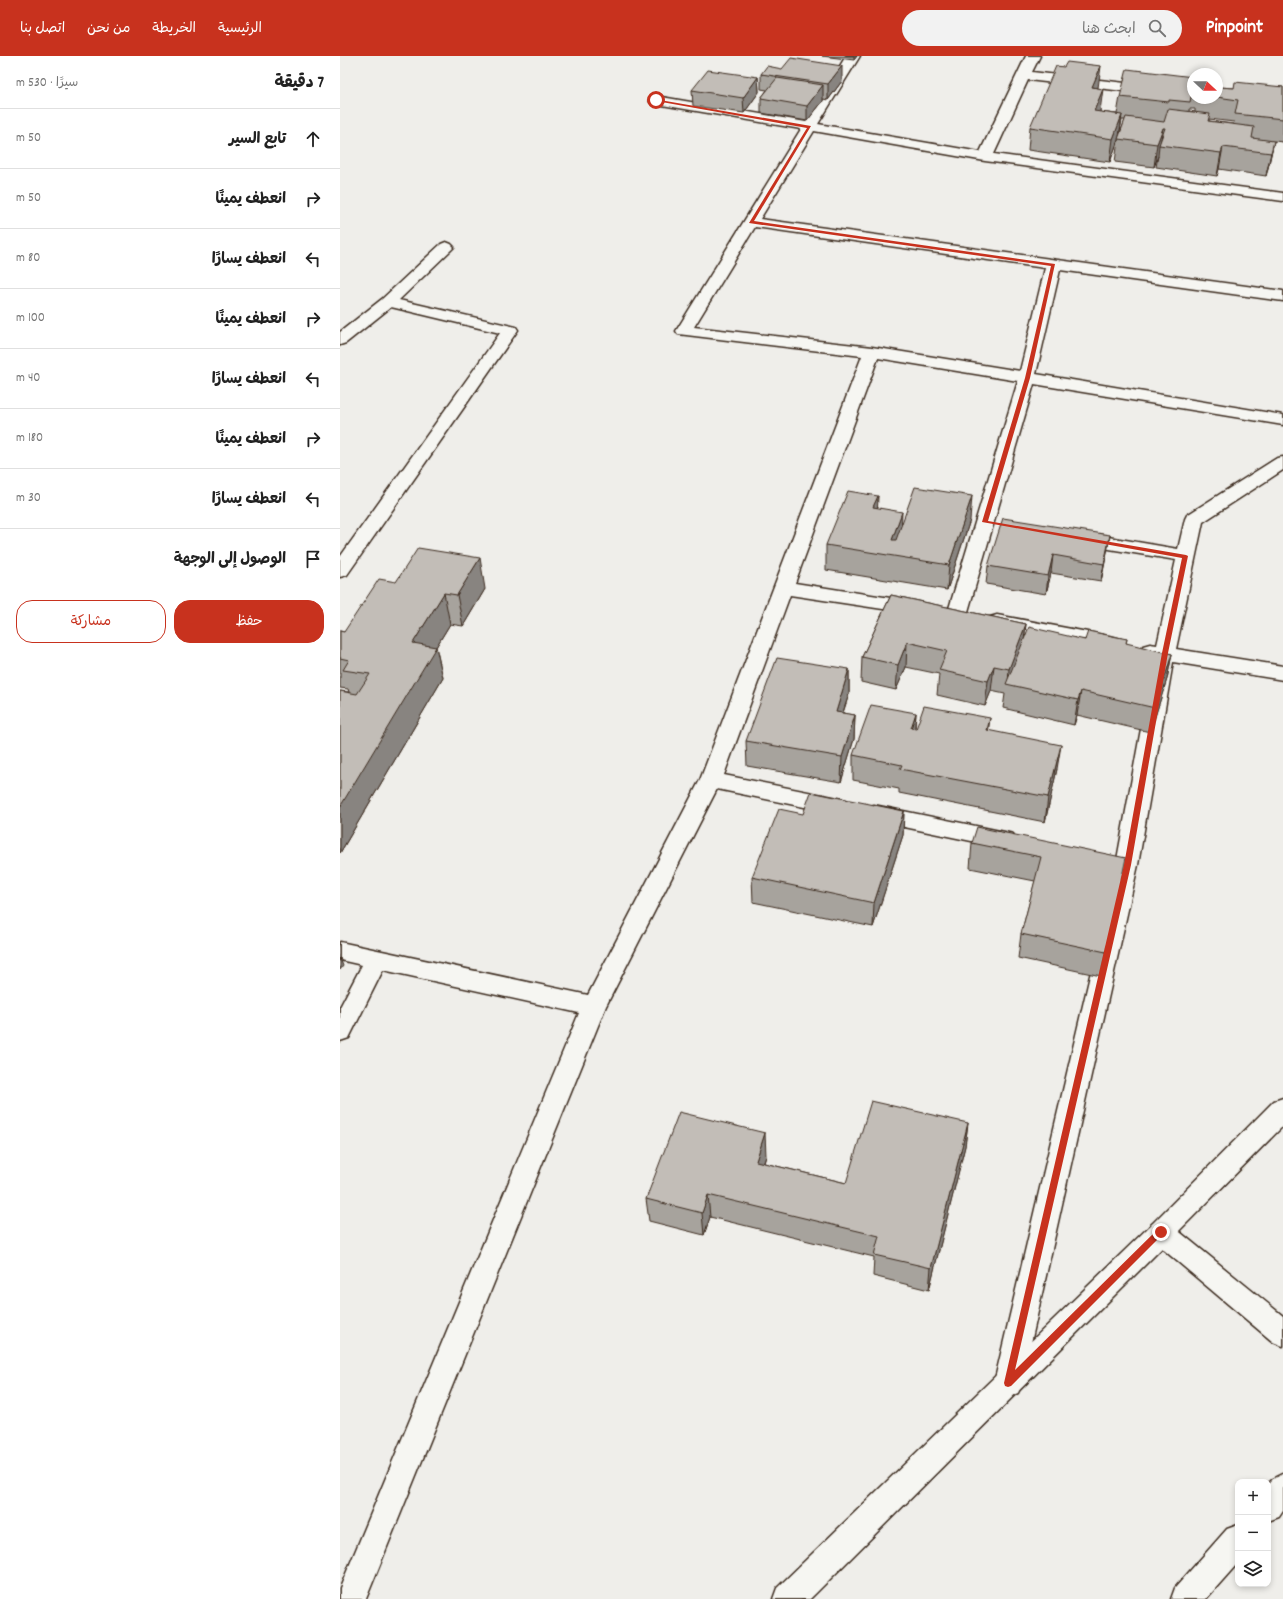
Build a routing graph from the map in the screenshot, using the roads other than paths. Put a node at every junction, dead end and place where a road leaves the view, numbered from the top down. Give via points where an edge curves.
1 (853, 56) edge
2 (1033, 56) edge
3 (1024, 75) junction
4 (1187, 95) edge
5 (656, 100) dead end
6 (809, 127) junction
7 (985, 157) junction
8 (1283, 197) edge
9 (751, 222) junction
10 (446, 247) dead end
11 (1054, 264) junction
12 (1283, 296) edge
13 (388, 302) junction
14 (340, 340) edge
15 (872, 352) junction
16 (1027, 378) junction
17 (1283, 420) edge
18 (1283, 462) edge
19 (1062, 535) edge
20 (1186, 556) junction
21 (340, 571) edge
22 (783, 588) junction
23 (957, 615) junction
24 (1165, 653) junction
25 (1283, 673) edge
26 (711, 780) junction
27 (1027, 845) edge
28 (1104, 861) edge
29 (1127, 865) junction
30 (340, 951) edge
31 (376, 960) junction
32 (594, 1006) junction
33 (340, 1031) edge
34 (1283, 1109) edge
35 (1161, 1232) junction
36 (1283, 1333) edge
37 (1008, 1383) junction
38 (1283, 1489) edge
39 (1271, 1503) edge
40 (1235, 1543) edge
41 (351, 1599) edge
42 (788, 1599) edge
43 (1186, 1599) edge

1 - 6 street
2 - 3 street
3 - 4 street
3 - 7 street
5 - 6 street
6 - 7 street
6 - 9 street
7 - 8 street
9 - 11 street
9 - 15 street via 684,331
10 - 13 street
11 - 12 street
11 - 16 street
13 - 14 street
13 - 21 street via 510,330
15 - 16 street
15 - 22 street
16 - 17 street
16 - 23 street via 993,523
18 - 20 street via 1194,519
19 - 20 street
20 - 24 street
22 - 23 street
22 - 26 street
23 - 24 street
24 - 25 street
24 - 29 street
26 - 27 street
26 - 32 street
28 - 29 street
29 - 37 street
30 - 31 street
31 - 32 street
31 - 33 street
32 - 41 street
34 - 35 street
35 - 36 street
35 - 37 street
37 - 42 street
38 - 39 street
40 - 43 street

